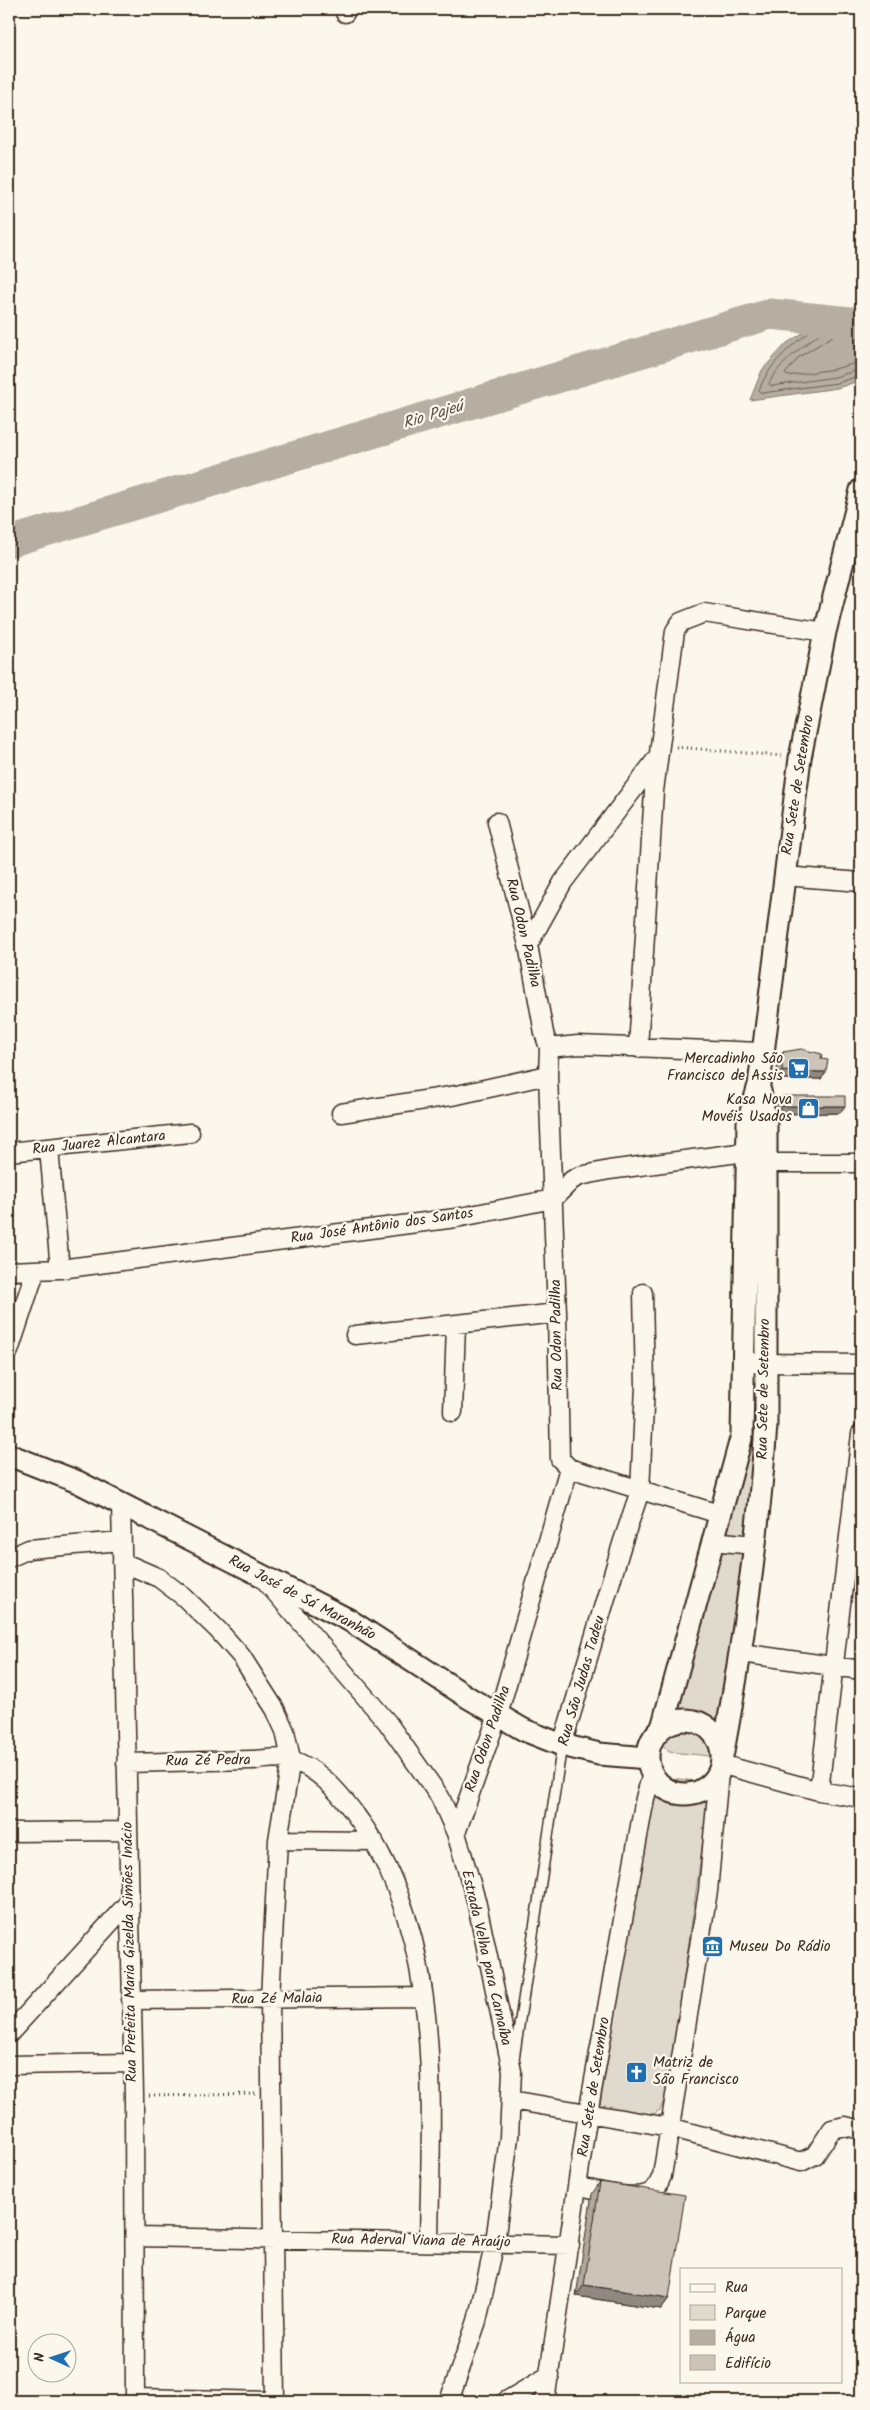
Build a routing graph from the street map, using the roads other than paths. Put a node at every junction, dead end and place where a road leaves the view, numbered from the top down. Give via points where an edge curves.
1 (861, 490) edge
2 (825, 632) junction
3 (658, 751) junction
4 (497, 822) dead end
5 (784, 876) junction
6 (861, 882) edge
7 (528, 944) junction
8 (549, 1048) junction
9 (638, 1048) junction
10 (762, 1052) junction
11 (548, 1075) junction
12 (759, 1085) junction
13 (340, 1113) dead end
14 (190, 1133) dead end
15 (49, 1149) junction
16 (9, 1152) edge
17 (746, 1152) junction
18 (766, 1163) junction
19 (861, 1163) edge
20 (553, 1198) junction
21 (60, 1270) junction
22 (9, 1272) edge
23 (34, 1272) junction
24 (643, 1292) dead end
25 (557, 1313) junction
26 (456, 1325) junction
27 (355, 1335) dead end
28 (9, 1346) edge
29 (754, 1363) junction
30 (861, 1364) edge
31 (453, 1412) dead end
32 (743, 1422) junction
33 (766, 1424) junction
34 (861, 1434) edge
35 (9, 1455) edge
36 (569, 1468) junction
37 (859, 1477) edge
38 (640, 1491) junction
39 (121, 1504) junction
40 (719, 1514) junction
41 (121, 1541) junction
42 (712, 1541) junction
43 (9, 1545) edge
44 (754, 1545) junction
45 (29, 1549) junction
46 (9, 1558) edge
47 (122, 1562) junction
48 (260, 1574) junction
49 (741, 1653) junction
50 (835, 1666) junction
51 (861, 1670) edge
52 (498, 1715) junction
53 (662, 1728) junction
54 (562, 1745) junction
55 (291, 1759) junction
56 (126, 1763) junction
57 (721, 1763) junction
58 (650, 1766) junction
59 (819, 1791) junction
60 (861, 1798) edge
61 (127, 1831) junction
62 (9, 1832) edge
63 (456, 1833) junction
64 (278, 1840) junction
65 (374, 1841) junction
66 (129, 1902) junction
67 (423, 1997) junction
68 (270, 1999) junction
69 (131, 2000) junction
70 (9, 2034) edge
71 (133, 2063) junction
72 (9, 2065) edge
73 (512, 2071) junction
74 (511, 2100) junction
75 (588, 2113) junction
76 (669, 2127) junction
77 (861, 2130) edge
78 (579, 2187) junction
79 (135, 2237) junction
80 (273, 2238) junction
81 (429, 2241) junction
82 (495, 2242) junction
83 (570, 2245) junction
84 (550, 2375) junction
85 (135, 2400) edge
86 (275, 2401) edge
87 (450, 2401) edge
88 (506, 2401) edge
89 (545, 2401) edge

1 - 2 street, Rua Sete de Setembro
2 - 3 street via 704,613 681,622 675,631 671,650
2 - 5 street, Rua Sete de Setembro via 800,758
3 - 7 street via 563,882
3 - 9 street
4 - 7 street, Rua Odon Padilha
5 - 6 street
5 - 10 street, Rua Sete de Setembro
7 - 8 street, Rua Odon Padilha
8 - 9 street via 578,1045
8 - 11 street, Rua Odon Padilha
9 - 10 street
10 - 12 street, Rua Sete de Setembro
11 - 13 street via 457,1095
11 - 20 street, Rua Odon Padilha
12 - 17 street, Rua Sete de Setembro via 748,1122
12 - 18 street, Rua Sete de Setembro via 766,1124
14 - 15 street, Rua Juarez Alcantara
15 - 16 street, Rua Juarez Alcantara
15 - 21 street
17 - 20 street via 580,1176
17 - 29 street, Rua Sete de Setembro
18 - 19 street
18 - 29 street, Rua Sete de Setembro
20 - 21 street, Rua José Antônio dos Santos via 456,1218
20 - 25 street, Rua Odon Padilha
21 - 23 street, Rua José Antônio dos Santos
22 - 23 street, Rua José Antônio dos Santos
23 - 28 street
24 - 38 street, Rua São Judas Tadeu via 645,1386
25 - 26 street
25 - 36 street, Rua Odon Padilha via 560,1459
26 - 27 street
26 - 31 street
29 - 30 street
29 - 32 street, Rua Sete de Setembro
29 - 33 street, Rua Sete de Setembro
32 - 33 street
32 - 40 street, Rua Sete de Setembro
33 - 44 street, Rua Sete de Setembro
34 - 37 street
35 - 39 street, Rua José de Sá Maranhão via 78,1482
36 - 38 street
36 - 52 street, Rua Odon Padilha
37 - 50 street
38 - 40 street
38 - 54 street, Rua São Judas Tadeu
39 - 41 street, Rua Prefeita Maria Gizelda Simões Inácio
39 - 48 street, Rua José de Sá Maranhão
40 - 42 street, Rua Sete de Setembro
41 - 45 street
41 - 47 street, Rua Prefeita Maria Gizelda Simões Inácio
42 - 44 street
42 - 53 street, Rua Sete de Setembro
43 - 45 street
44 - 49 street, Rua Sete de Setembro
45 - 46 street
47 - 55 street via 159,1578 184,1597 241,1656 275,1709 285,1731
47 - 56 street, Rua Prefeita Maria Gizelda Simões Inácio
48 - 52 street, Rua José de Sá Maranhão via 349,1620
48 - 63 street, Estrada Velha para Carnaíba via 387,1722 440,1797
49 - 50 street
49 - 57 street, Rua Sete de Setembro
50 - 51 street
50 - 59 street
52 - 54 street, Rua José de Sá Maranhão via 524,1730
52 - 63 street, Rua Odon Padilha
53 - 57 street via 676,1720 693,1720 708,1727 718,1740
53 - 58 street via 651,1741
54 - 58 street, Rua José de Sá Maranhão
54 - 73 lane, Rua São Judas Tadeu
55 - 56 street, Rua Zé Pedra
55 - 64 street
55 - 65 street via 325,1779
56 - 61 street, Rua Prefeita Maria Gizelda Simões Inácio
57 - 58 street via 709,1786 694,1794 678,1794 662,1787
57 - 59 street
57 - 76 street via 708,1890
58 - 75 street, Rua Sete de Setembro
59 - 60 street
61 - 62 street
61 - 66 street, Rua Prefeita Maria Gizelda Simões Inácio
63 - 73 street, Estrada Velha para Carnaíba via 476,1900
64 - 65 street
64 - 68 street
65 - 67 street via 392,1875 411,1924
66 - 69 street, Rua Prefeita Maria Gizelda Simões Inácio
66 - 70 street
67 - 68 street, Rua Zé Malaia
67 - 81 street via 431,2103
68 - 69 street, Rua Zé Malaia
68 - 80 street
69 - 71 street, Rua Prefeita Maria Gizelda Simões Inácio
71 - 72 street
71 - 79 street, Rua Prefeita Maria Gizelda Simões Inácio
73 - 74 street, Estrada Velha para Carnaíba
74 - 75 street
74 - 82 street, Estrada Velha para Carnaíba
75 - 76 street
75 - 78 street, Rua Sete de Setembro
76 - 77 street via 801,2162 815,2155 832,2129 845,2126
76 - 78 street via 662,2176 652,2192 632,2196
78 - 83 street, Rua Sete de Setembro
79 - 80 street, Rua Aderval Viana de Araújo
79 - 85 street, Rua Prefeita Maria Gizelda Simões Inácio
80 - 81 street, Rua Aderval Viana de Araújo
80 - 86 street
81 - 82 street, Rua Aderval Viana de Araújo
82 - 83 street, Rua Aderval Viana de Araújo
82 - 87 street, Estrada Velha para Carnaíba via 477,2321
83 - 84 street, Rua Sete de Setembro
84 - 88 street
84 - 89 street, Rua Sete de Setembro
85 - 86 street

